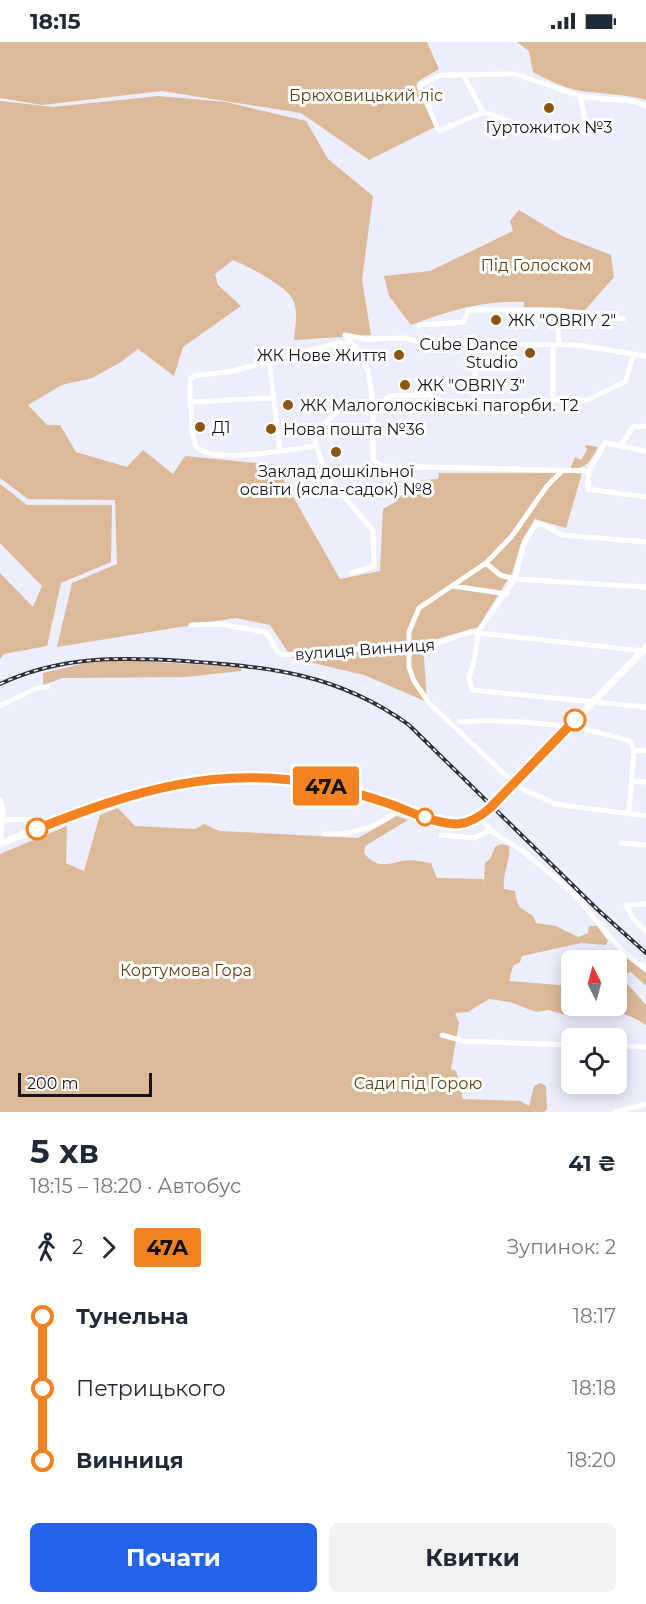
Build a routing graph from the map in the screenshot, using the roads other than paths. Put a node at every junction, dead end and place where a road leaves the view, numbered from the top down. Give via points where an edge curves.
1 (464, 76) junction
2 (580, 96) junction
3 (646, 106) edge
4 (483, 112) junction
5 (557, 310) junction
6 (624, 319) dead end
7 (419, 325) dead end
8 (352, 343) junction
9 (475, 344) junction
10 (556, 345) junction
11 (633, 355) junction
12 (646, 356) edge
13 (268, 360) junction
14 (274, 398) junction
15 (553, 401) junction
16 (475, 402) junction
17 (190, 406) junction
18 (373, 410) junction
19 (646, 426) edge
20 (621, 445) junction
21 (316, 446) junction
22 (280, 450) junction
23 (646, 451) edge
24 (564, 470) junction
25 (589, 471) junction
26 (646, 497) edge
27 (527, 517) junction
28 (538, 524) junction
29 (646, 542) edge
30 (486, 563) junction
31 (352, 573) dead end
32 (515, 579) junction
33 (453, 586) junction
34 (646, 587) edge
35 (507, 594) junction
36 (191, 625) dead end
37 (478, 632) junction
38 (409, 648) junction
39 (645, 650) edge
40 (47, 687) dead end
41 (592, 702) junction
42 (0, 706) edge
43 (646, 707) edge
44 (459, 722) dead end
45 (566, 727) junction
46 (634, 750) junction
47 (646, 751) edge
48 (632, 781) junction
49 (646, 782) edge
50 (514, 784) junction
51 (501, 798) dead end
52 (0, 800) edge
53 (400, 808) junction
54 (490, 808) dead end
55 (629, 813) junction
56 (646, 816) edge
57 (481, 817) junction
58 (0, 820) edge
59 (37, 829) junction
60 (490, 830) junction
61 (325, 834) dead end
62 (441, 835) dead end
63 (621, 843) dead end
64 (0, 844) edge
65 (646, 845) edge
66 (646, 904) edge
67 (646, 931) edge
68 (646, 969) edge
69 (442, 1035) dead end
70 (561, 1045) edge
71 (627, 1046) edge
72 (646, 1047) edge
73 (646, 1104) edge
74 (615, 1112) edge

1 - 2 street via 515,74
1 - 4 street
1 - 4 street via 441,75 419,86 439,131
2 - 3 street
2 - 4 street via 584,125 557,138
5 - 6 street
5 - 7 street via 468,310 464,322
5 - 10 street
8 - 9 street via 345,335
8 - 13 street
8 - 18 street via 360,351 369,373
9 - 10 street
9 - 16 street
10 - 11 street
10 - 15 street
11 - 12 street
11 - 15 street via 626,381 608,392 587,400
13 - 14 street
13 - 17 street via 232,371 195,376 188,386
14 - 17 street via 195,401
14 - 22 street
15 - 16 street
16 - 18 street via 395,394
17 - 22 street via 192,432 199,449 238,455
18 - 21 street via 363,404 343,408 326,421
18 - 24 street via 373,458 377,465
19 - 20 street via 633,427
20 - 23 street
20 - 25 street via 605,443
21 - 22 street
21 - 31 street via 326,476 373,530 374,566
24 - 25 street
24 - 27 street via 547,486
25 - 26 street via 588,489
27 - 28 street
27 - 30 street
28 - 29 street via 562,535
28 - 32 street via 523,546
30 - 32 street via 500,575
30 - 33 street
32 - 34 street
32 - 35 street
33 - 35 street
33 - 38 street via 419,608 410,627
35 - 37 street
36 - 38 street, вулиця Винниця via 218,624 265,632 282,655
37 - 38 street, вулиця Винниця via 467,632 428,647
37 - 39 street, вулиця Винниця
37 - 41 street via 469,678 472,690
38 - 50 street via 409,667 421,694
39 - 41 main road
40 - 42 street
41 - 43 street
41 - 45 main road
44 - 45 street
45 - 46 street via 624,739 631,742
45 - 50 main road
46 - 47 street
46 - 48 street
48 - 49 street
48 - 55 street
50 - 51 main road
50 - 55 street via 555,804
52 - 58 street
53 - 57 main road via 451,823 467,823
53 - 59 main road via 300,781 218,780 137,792
53 - 61 street via 351,834
54 - 57 main road
55 - 56 street
57 - 60 street
58 - 59 street via 33,819
58 - 64 street
59 - 64 main road
60 - 62 street via 476,838
60 - 68 street via 514,843 566,887 618,947
63 - 65 street
66 - 67 street via 626,905
69 - 70 street via 464,1041
71 - 72 street
73 - 74 street

